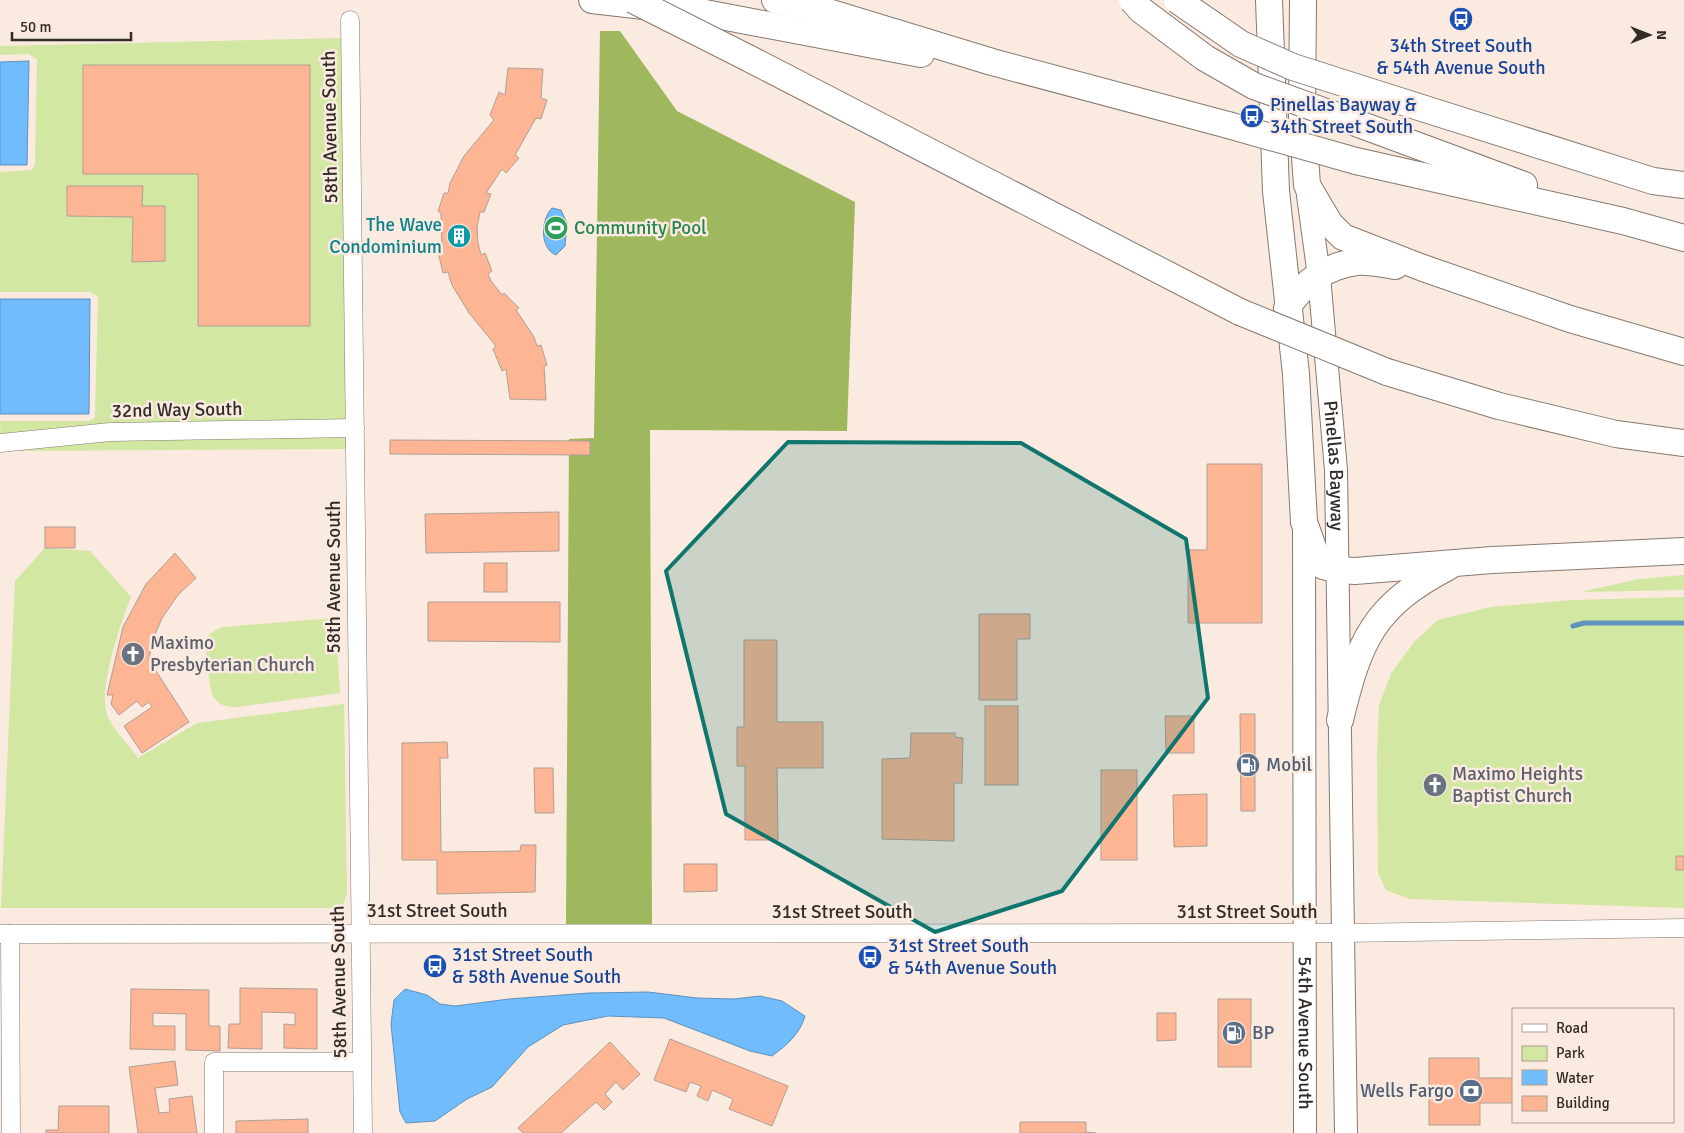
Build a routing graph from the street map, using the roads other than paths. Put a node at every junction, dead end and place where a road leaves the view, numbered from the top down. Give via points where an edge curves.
1 (592, 0) edge
2 (633, 0) edge
3 (775, 0) edge
4 (1132, 0) edge
5 (1177, 0) edge
6 (1269, 0) edge
7 (1304, 0) edge
8 (350, 20) dead end
9 (992, 62) junction
10 (1307, 185) junction
11 (1684, 185) edge
12 (1623, 222) junction
13 (1684, 238) edge
14 (1423, 268) junction
15 (1319, 276) junction
16 (1288, 308) junction
17 (1684, 352) edge
18 (355, 428) junction
19 (1684, 443) edge
20 (0, 444) edge
21 (1304, 522) junction
22 (1684, 551) edge
23 (1458, 563) junction
24 (1338, 570) junction
25 (1340, 720) junction
26 (1684, 928) edge
27 (359, 932) junction
28 (1304, 933) junction
29 (1344, 933) junction
30 (5, 934) edge
31 (361, 1062) junction
32 (6, 1073) edge
33 (11, 1133) edge
34 (214, 1133) edge
35 (363, 1133) edge
36 (1305, 1133) edge
37 (1346, 1133) edge

1 - 9 highway via 705,13 902,52
2 - 19 highway, bridge via 1240,312 1387,372 1499,406 1616,434
3 - 9 highway via 815,8
4 - 12 highway, bridge via 1205,58 1254,86
5 - 11 highway, bridge via 1241,44 1294,67 1653,181
6 - 16 highway, Pinellas Bayway via 1276,191
7 - 10 highway, Pinellas Bayway via 1302,116
8 - 18 street, 58th Avenue South
9 - 12 highway, bridge via 1356,160
10 - 14 highway via 1330,224 1343,237
10 - 15 main road, Pinellas Bayway
12 - 13 highway
14 - 15 highway via 1358,262 1336,267
14 - 17 highway via 1570,319
15 - 16 highway via 1304,285
15 - 24 main road, Pinellas Bayway via 1336,470
16 - 21 highway, Pinellas Bayway via 1296,374
18 - 20 street, 32nd Way South via 110,432
18 - 27 street, 58th Avenue South
21 - 24 highway via 1323,566
21 - 28 main road, Pinellas Bayway
22 - 23 highway
23 - 24 highway
23 - 25 highway via 1418,582 1372,627 1349,683
24 - 25 main road, Pinellas Bayway
25 - 29 main road, Pinellas Bayway
26 - 29 street, 31st Street South
27 - 28 street, 31st Street South
27 - 30 street, 31st Street South
27 - 31 street, 58th Avenue South
28 - 29 street, 31st Street South
28 - 36 main road, 54th Avenue South
29 - 37 main road
30 - 32 street
31 - 34 street via 214,1062
31 - 35 street, 58th Avenue South
32 - 33 street

